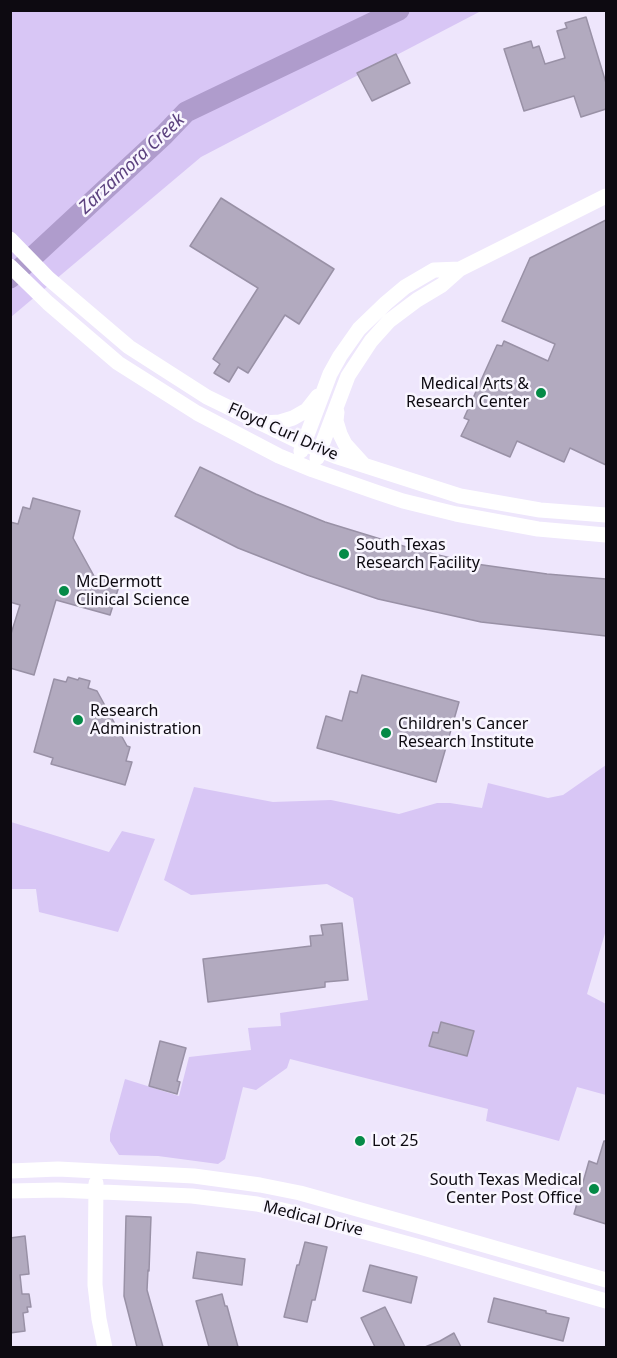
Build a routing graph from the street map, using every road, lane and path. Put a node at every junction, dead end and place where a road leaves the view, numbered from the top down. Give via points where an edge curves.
1 (606, 196) edge
2 (13, 242) edge
3 (10, 266) edge
4 (460, 269) junction
5 (66, 293) junction
6 (54, 308) junction
7 (326, 387) junction
8 (337, 406) junction
9 (262, 423) junction
10 (304, 444) junction
11 (320, 450) junction
12 (296, 463) junction
13 (364, 465) junction
14 (313, 470) junction
15 (606, 515) edge
16 (606, 535) edge
17 (10, 1171) edge
18 (97, 1171) junction
19 (10, 1191) edge
20 (96, 1191) junction
21 (606, 1280) edge
22 (606, 1301) edge
23 (105, 1347) edge

1 - 4 street
2 - 5 street, Floyd Curl Drive
3 - 6 street, Floyd Curl Drive
4 - 7 street via 434,270 405,286 359,329 340,356
4 - 8 street via 382,328 348,376
5 - 6 street
5 - 9 street, Floyd Curl Drive via 129,347 207,397
6 - 12 street, Floyd Curl Drive via 118,363 197,413
7 - 9 street via 307,410 293,418
7 - 10 street
8 - 11 street
8 - 13 street via 340,434
9 - 10 street, Floyd Curl Drive
10 - 11 street, Floyd Curl Drive
10 - 12 street
11 - 13 street, Floyd Curl Drive
11 - 14 street
12 - 14 street, Floyd Curl Drive
13 - 15 street, Floyd Curl Drive via 460,496 540,510
14 - 16 street, Floyd Curl Drive via 403,501 456,514 538,529
17 - 18 street, Medical Drive
18 - 20 street
18 - 21 street, Medical Drive via 194,1176 300,1193
19 - 20 street, Medical Drive
20 - 22 street, Medical Drive via 256,1204
20 - 23 street via 95,1286

